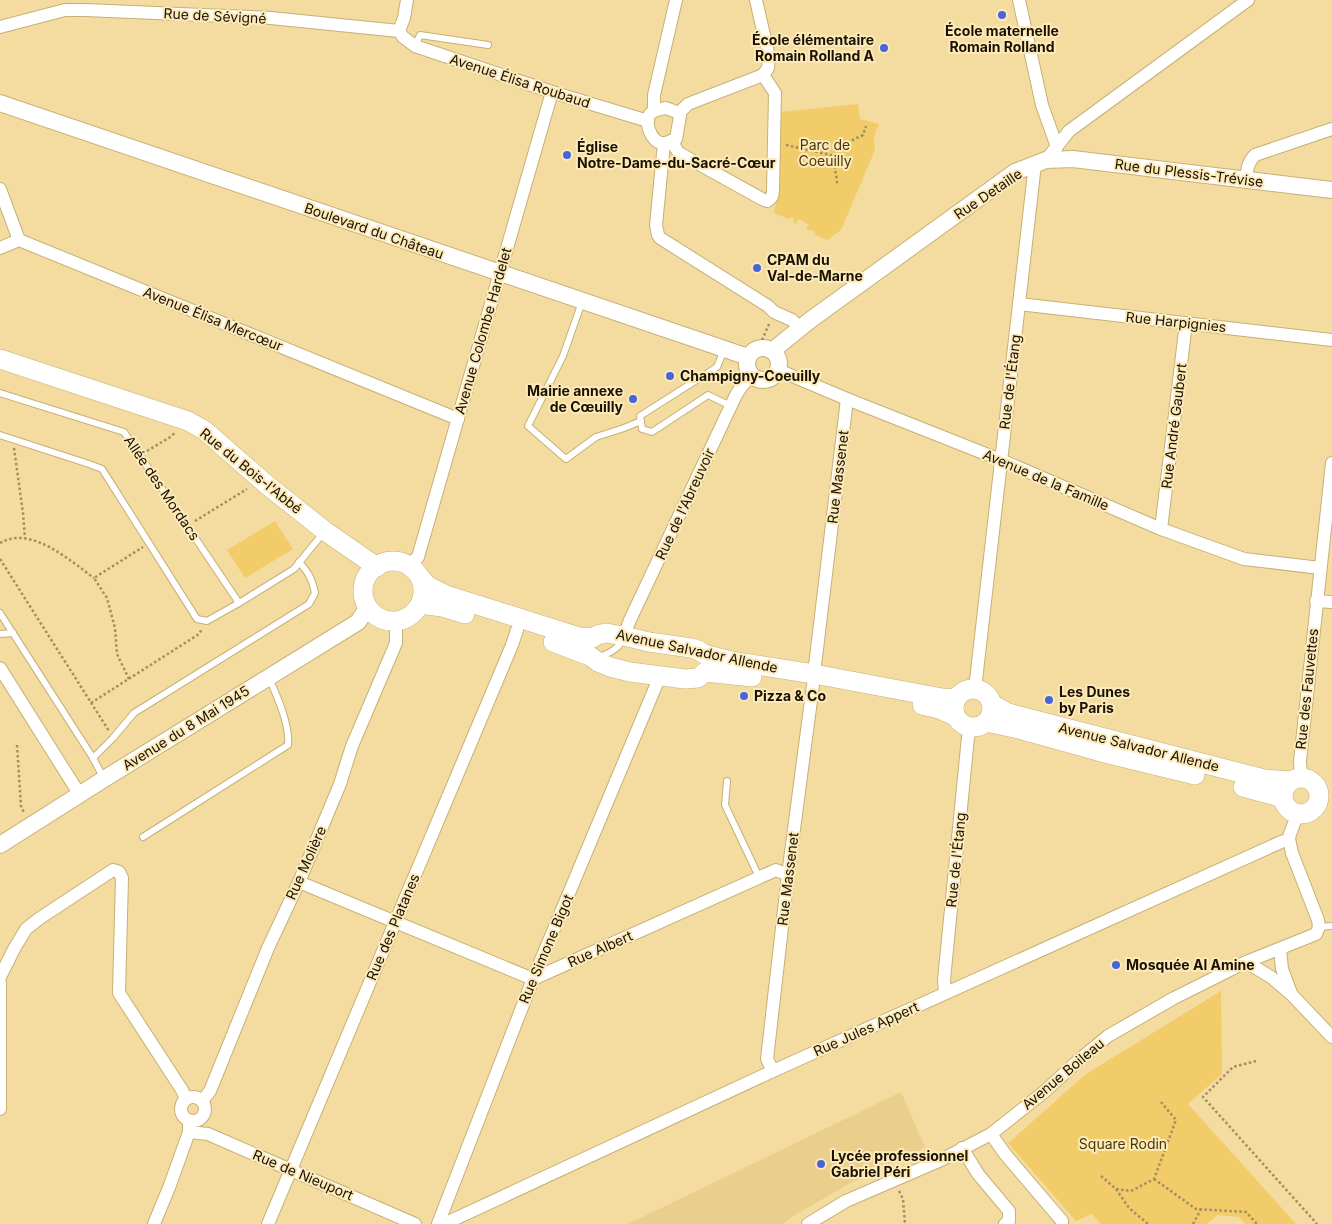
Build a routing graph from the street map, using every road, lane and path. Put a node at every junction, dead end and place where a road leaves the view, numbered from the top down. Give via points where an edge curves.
1 (407, 0) edge
2 (676, 0) edge
3 (756, 0) edge
4 (1019, 0) edge
5 (1248, 0) edge
6 (0, 27) edge
7 (399, 31) junction
8 (488, 45) dead end
9 (414, 46) junction
10 (763, 75) junction
11 (552, 92) junction
12 (0, 102) edge
13 (679, 114) junction
14 (651, 116) junction
15 (866, 126) dead end
16 (1332, 129) edge
17 (667, 142) junction
18 (774, 142) junction
19 (1057, 147) junction
20 (835, 156) junction
21 (1041, 162) junction
22 (1246, 179) junction
23 (837, 185) dead end
24 (0, 188) edge
25 (1332, 190) edge
26 (19, 240) junction
27 (0, 248) edge
28 (500, 273) junction
29 (582, 302) junction
30 (1019, 304) junction
31 (774, 312) junction
32 (1186, 323) junction
33 (800, 328) junction
34 (1332, 340) edge
35 (724, 350) junction
36 (760, 352) junction
37 (0, 359) edge
38 (778, 370) junction
39 (751, 376) junction
40 (0, 393) edge
41 (847, 399) junction
42 (731, 406) junction
43 (458, 419) junction
44 (641, 421) junction
45 (0, 435) edge
46 (183, 435) dead end
47 (12, 439) junction
48 (140, 455) junction
49 (1001, 460) junction
50 (1332, 463) edge
51 (249, 488) dead end
52 (187, 526) junction
53 (1161, 529) junction
54 (325, 531) junction
55 (25, 538) junction
56 (0, 543) edge
57 (149, 543) junction
58 (0, 559) edge
59 (299, 562) junction
60 (1324, 562) edge
61 (377, 566) junction
62 (413, 571) junction
63 (94, 578) junction
64 (1316, 600) junction
65 (1332, 602) edge
66 (239, 604) junction
67 (420, 604) junction
68 (368, 607) junction
69 (0, 613) edge
70 (207, 621) junction
71 (396, 621) junction
72 (517, 630) junction
73 (0, 634) edge
74 (13, 634) junction
75 (624, 636) junction
76 (592, 651) junction
77 (705, 663) junction
78 (0, 668) edge
79 (660, 676) junction
80 (269, 678) junction
81 (129, 679) junction
82 (813, 680) junction
83 (975, 689) joint
84 (91, 703) junction
85 (972, 713) junction
86 (113, 738) junction
87 (17, 745) dead end
88 (93, 758) junction
89 (104, 779) junction
90 (727, 782) dead end
91 (1291, 786) junction
92 (80, 795) junction
93 (1325, 801) edge
94 (1298, 813) junction
95 (31, 826) junction
96 (142, 837) dead end
97 (1289, 839) junction
98 (0, 845) edge
99 (788, 875) junction
100 (760, 877) junction
101 (299, 882) junction
102 (396, 922) junction
103 (1326, 926) edge
104 (1280, 948) junction
105 (1246, 962) junction
106 (0, 977) edge
107 (533, 979) junction
108 (0, 983) edge
109 (945, 993) junction
110 (1292, 995) junction
111 (1332, 1038) edge
112 (1256, 1061) dead end
113 (773, 1071) junction
114 (186, 1100) junction
115 (202, 1101) junction
116 (1161, 1102) dead end
117 (0, 1109) edge
118 (189, 1126) junction
119 (991, 1134) junction
120 (962, 1148) junction
121 (291, 1170) junction
122 (1101, 1176) dead end
123 (1154, 1179) junction
124 (1116, 1189) junction
125 (899, 1191) dead end
126 (1201, 1209) junction
127 (154, 1224) edge
128 (268, 1224) edge
129 (415, 1224) edge
130 (438, 1224) edge
131 (444, 1224) edge
132 (808, 1224) edge
133 (905, 1224) edge
134 (1005, 1224) edge
135 (1062, 1224) edge
136 (1148, 1224) edge
137 (1193, 1224) edge
138 (1257, 1224) edge
139 (1317, 1224) edge

1 - 7 street
2 - 14 street
3 - 10 street via 769,57 768,68
4 - 19 street via 1042,105
5 - 19 street, Rue Detaille via 1069,131
6 - 7 street, Rue de Sévigné via 65,10 271,18
7 - 9 street, Avenue Élisa Roubaud
8 - 9 lane via 420,35
9 - 11 street, Avenue Élisa Roubaud
10 - 13 street via 688,104
10 - 18 street via 775,93
11 - 14 street, Avenue Élisa Roubaud
11 - 28 street, Avenue Colombe Hardelet
12 - 28 street, Boulevard du Château
13 - 14 street via 666,108
13 - 17 street via 676,139
14 - 17 street via 649,130 653,138
15 - 20 path via 863,135 838,147
16 - 22 street via 1255,155 1248,165
17 - 18 street via 679,153 767,201 773,196
17 - 31 street via 656,225 658,235
18 - 20 path
19 - 21 street, Rue Detaille
20 - 23 path
21 - 22 street, Rue du Plessis-Trévise via 1073,159
21 - 30 street, Rue de l'Étang
21 - 33 street, Rue Detaille via 1015,172
22 - 25 street, Rue du Plessis-Trévise
24 - 26 street
26 - 27 street
26 - 43 street, Avenue Élisa Mercœur
28 - 29 street, Boulevard du Château
28 - 43 street, Avenue Colombe Hardelet
29 - 35 street, Boulevard du Château
29 - 44 lane via 563,356 528,426 566,459 596,438
30 - 32 street, Rue Harpignies
30 - 49 street, Rue de l'Étang
31 - 33 street via 792,320
31 - 36 path
32 - 34 street, Rue Harpignies
32 - 53 street, Rue André Gaubert
33 - 36 street, Rue Detaille
35 - 36 street, Boulevard du Château
35 - 44 lane via 716,367 640,416
36 - 38 street via 777,356
36 - 39 street via 746,364
37 - 54 main road, Rue du Bois-l'Abbé via 188,421 204,430
38 - 39 street via 769,379
38 - 41 street, Avenue de la Famille
39 - 42 street, Rue de l'Abreuvoir
40 - 48 lane, Allée des Mordacs via 124,432
41 - 49 street, Avenue de la Famille
41 - 82 street, Rue Massenet
42 - 44 lane via 708,395 652,432 642,429
42 - 75 street, Rue de l'Abreuvoir
43 - 62 street, Avenue Colombe Hardelet
45 - 47 lane
46 - 48 path via 175,432
47 - 55 path
47 - 57 lane via 102,469
48 - 52 lane, Allée des Mordacs
49 - 53 street, Avenue de la Famille
49 - 83 street, Rue de l'Étang
50 - 60 street
51 - 52 path
52 - 66 lane, Allée des Mordacs
53 - 60 street, Avenue de la Famille via 1244,559
54 - 59 lane
54 - 61 main road, Rue du Bois-l'Abbé
55 - 56 path via 7,539
55 - 63 path via 42,543
57 - 63 path
57 - 70 lane via 197,619
58 - 84 path
59 - 66 lane via 294,569
59 - 86 lane via 312,580 315,593 309,604 134,713
60 - 64 street, Rue des Fauvettes
61 - 62 main road via 400,562
61 - 68 main road via 365,580 363,589
62 - 67 main road via 422,585
62 - 76 main road, Avenue Salvador Allende via 428,586 446,595 579,637
63 - 81 path via 107,598 115,628 117,654
64 - 65 street
64 - 91 street, Rue des Fauvettes via 1300,761
66 - 70 lane
67 - 71 main road via 406,618
67 - 72 main road, Avenue Salvador Allende via 442,607
68 - 71 main road via 380,618
68 - 80 street, Avenue du 8 Mai 1945 via 358,622
69 - 74 lane
70 - 81 path via 199,634
71 - 101 street, Rue Molière via 396,643
72 - 76 main road, Avenue Salvador Allende via 577,650
72 - 102 street, Rue des Platanes
73 - 74 lane
74 - 88 lane
75 - 76 main road, Avenue Salvador Allende via 600,634
75 - 77 main road, Avenue Salvador Allende via 698,650
76 - 79 main road, Avenue Salvador Allende via 610,667
77 - 79 main road, Avenue Salvador Allende via 702,676 692,679
77 - 82 main road, Avenue Salvador Allende via 731,674
78 - 92 street
79 - 107 street, Rue Simone Bigot
80 - 89 street, Avenue du 8 Mai 1945
80 - 96 lane via 289,735 288,745
81 - 84 path
82 - 85 main road, Avenue Salvador Allende
82 - 99 street, Rue Massenet
83 - 85 main road, Avenue Salvador Allende via 989,698
84 - 86 path
85 - 91 main road, Avenue Salvador Allende via 1008,713
85 - 109 street, Rue de l'Étang
86 - 88 lane
87 - 95 path via 21,806
88 - 89 lane
89 - 92 street, Avenue du 8 Mai 1945
90 - 100 lane via 725,805
91 - 93 main road via 1306,778 1315,784
91 - 94 main road via 1288,808
92 - 95 street, Avenue du 8 Mai 1945
93 - 94 main road via 1308,812
94 - 97 street
95 - 98 street, Avenue du 8 Mai 1945
97 - 103 street via 1318,920
97 - 109 street, Rue Jules Appert
99 - 100 street, Rue Albert via 776,870
99 - 113 street, Rue Massenet via 768,1059
100 - 107 street, Rue Albert
101 - 102 street
101 - 115 street, Rue Molière via 268,948 210,1091
102 - 107 street
102 - 121 street, Rue des Platanes
103 - 104 street, Avenue Boileau via 1316,934
104 - 105 street, Avenue Boileau
104 - 110 street via 1282,969
105 - 110 street
105 - 119 street, Avenue Boileau via 1108,1036
106 - 114 street via 26,929 113,870 119,872 122,878 119,993
107 - 130 street, Rue Simone Bigot
108 - 117 street
109 - 113 street, Rue Jules Appert
110 - 111 street
112 - 139 path via 1233,1067 1203,1097
113 - 131 street, Rue Jules Appert
114 - 115 street via 193,1097
114 - 118 street via 182,1113
115 - 118 street via 205,1108 203,1116
116 - 123 path via 1176,1120
118 - 121 street, Rue de Nieuport
118 - 127 street
119 - 120 street, Avenue Boileau
119 - 135 street
120 - 132 street, Avenue Boileau via 846,1201
120 - 134 street via 978,1174 1009,1211 1009,1221
121 - 128 street, Rue des Platanes
121 - 129 street, Rue de Nieuport
122 - 124 path
123 - 124 path via 1131,1191
123 - 126 path via 1196,1209
124 - 136 path via 1129,1208
125 - 133 path via 903,1199
126 - 137 path
126 - 138 path via 1246,1212

